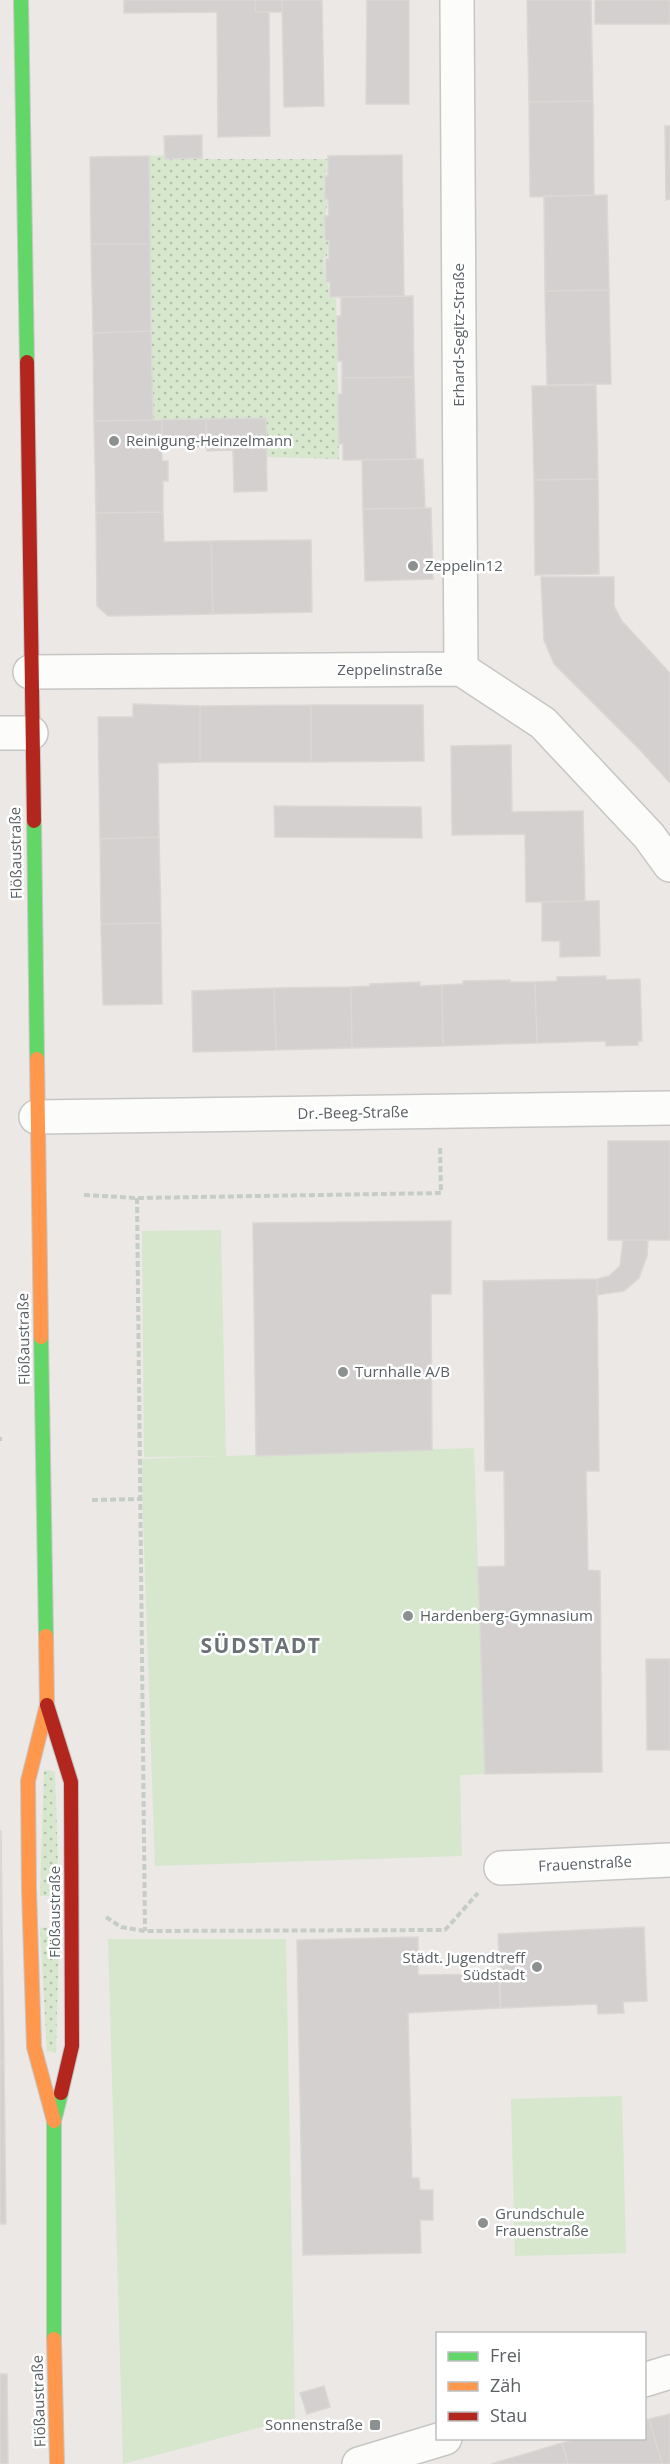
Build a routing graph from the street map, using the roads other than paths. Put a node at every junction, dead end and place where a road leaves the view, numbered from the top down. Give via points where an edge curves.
1 (21, 0) edge
2 (457, 0) edge
3 (461, 669) junction
4 (30, 672) junction
5 (16, 733) edge
6 (670, 865) edge
7 (670, 1108) edge
8 (36, 1117) junction
9 (47, 1705) junction
10 (670, 1860) edge
11 (501, 1868) road end
12 (54, 2121) junction
13 (670, 2372) edge
14 (646, 2380) edge
15 (442, 2440) edge
16 (57, 2464) edge
17 (359, 2464) edge

1 - 4 street, Flößaustraße
2 - 3 street, Erhard-Segitz-Straße
3 - 4 street, Zeppelinstraße
3 - 6 street, Zeppelinstraße via 543,723 649,836
4 - 5 street, Flößaustraße
5 - 8 street, Flößaustraße
7 - 8 street, Dr.-Beeg-Straße
8 - 9 street, Flößaustraße
9 - 12 street, Flößaustraße via 28,1781 28,1846 34,2047
9 - 12 street, Flößaustraße via 71,1782 72,2046
10 - 11 street, Frauenstraße
12 - 16 street, Flößaustraße
13 - 14 street
15 - 17 street

